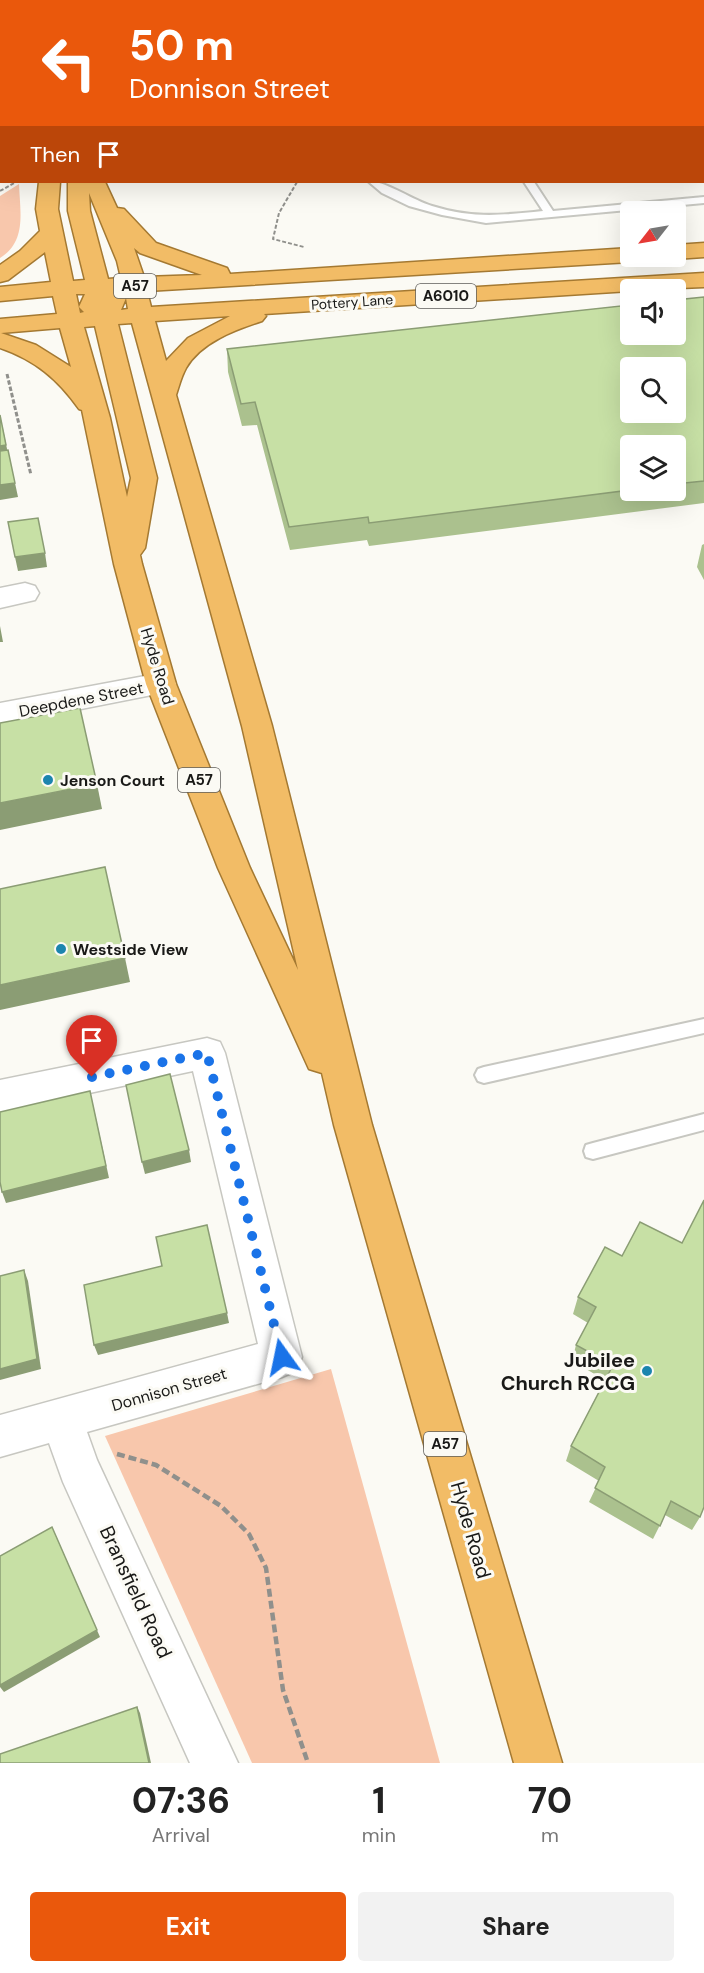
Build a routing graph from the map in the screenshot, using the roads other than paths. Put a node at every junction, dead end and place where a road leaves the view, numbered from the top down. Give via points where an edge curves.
1 (49, 183) edge
2 (78, 183) edge
3 (95, 183) edge
4 (96, 183) edge
5 (376, 183) edge
6 (530, 183) edge
7 (704, 200) edge
8 (550, 214) junction
9 (51, 233) junction
10 (704, 250) edge
11 (686, 251) edge
12 (620, 256) edge
13 (0, 275) edge
14 (240, 280) junction
15 (704, 280) edge
16 (134, 285) junction
17 (99, 286) junction
18 (63, 288) junction
19 (0, 294) edge
20 (281, 307) junction
21 (141, 315) junction
22 (105, 318) junction
23 (70, 320) junction
24 (0, 326) edge
25 (0, 340) edge
26 (164, 394) junction
27 (97, 418) junction
28 (128, 564) junction
29 (161, 684) junction
30 (0, 714) edge
31 (704, 1026) edge
32 (484, 1075) dead end
33 (0, 1096) edge
34 (704, 1122) edge
35 (353, 1125) junction
36 (593, 1151) dead end
37 (62, 1420) junction
38 (0, 1436) edge
39 (214, 1763) edge
40 (538, 1763) edge

1 - 9 highway, Hyde Road / A57 via 47,209
2 - 17 highway, A57 via 79,212
3 - 16 highway, Hyde Road / A57
4 - 14 highway, A57 via 139,241
5 - 8 lane via 422,206 460,217 486,220
6 - 8 lane
7 - 8 lane
9 - 13 highway via 28,256
9 - 18 highway, Hyde Road / A57
10 - 11 highway
12 - 14 highway, Pottery Lane / A6010
14 - 16 highway, Pottery Lane / A6010
15 - 20 highway, Pottery Lane / A6010
16 - 17 highway, Pottery Lane / A6010
16 - 21 highway, Hyde Road / A57
16 - 22 highway, A57 via 116,295
17 - 18 highway, Pottery Lane / A6010
17 - 23 highway, A57 via 96,301 87,312
18 - 19 highway, Pottery Lane / A6010
18 - 23 highway, Hyde Road / A57
20 - 21 highway, Pottery Lane / A6010
20 - 26 highway via 196,341 173,366
21 - 22 highway, Pottery Lane / A6010
21 - 26 highway, Hyde Road / A57
22 - 23 highway, Pottery Lane / A6010
22 - 28 highway, A57 via 144,478
23 - 24 highway, Pottery Lane / A6010
23 - 27 highway, Hyde Road / A57
25 - 27 highway, A57 via 27,349 59,368 74,382
26 - 35 highway, Hyde Road / A57 via 257,726
27 - 28 highway, Hyde Road / A57
28 - 29 highway, Hyde Road / A57
29 - 30 street, Deepdene Street
29 - 35 highway, Hyde Road / A57 via 234,868
31 - 32 lane
33 - 37 street, Donnison Street via 207,1053 282,1357
34 - 36 lane
35 - 40 highway, Hyde Road / A57
37 - 38 street, Donnison Street
37 - 39 street, Bransfield Road via 78,1467

